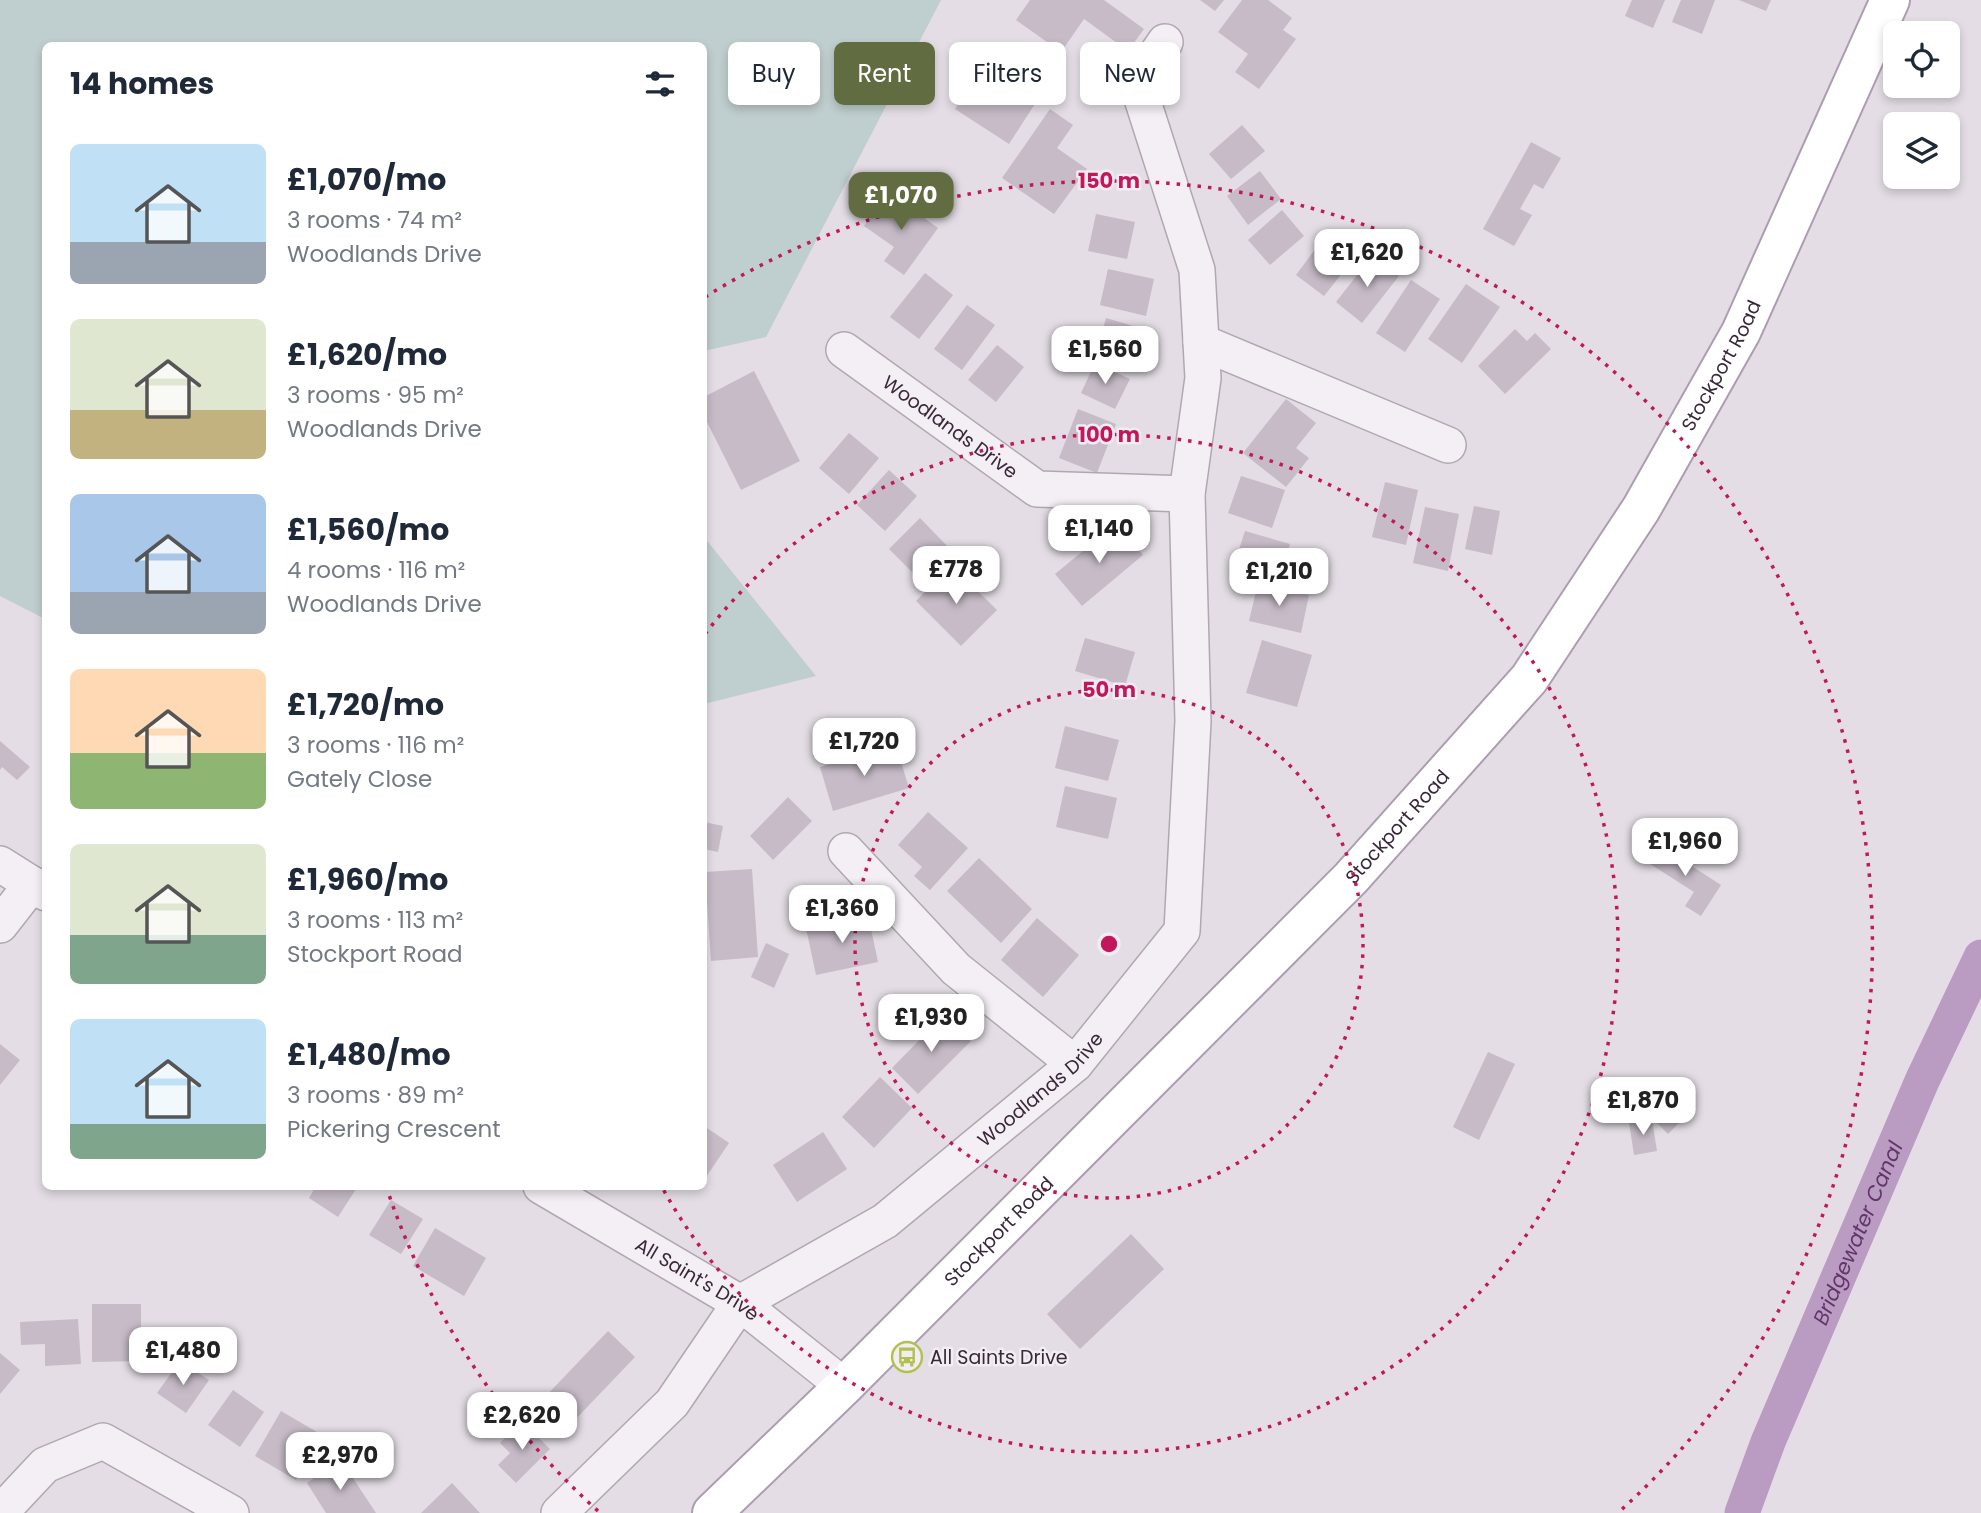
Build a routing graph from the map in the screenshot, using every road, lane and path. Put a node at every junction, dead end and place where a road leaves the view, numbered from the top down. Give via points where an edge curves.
1 (1890, 0) edge
2 (1143, 105) edge
3 (1201, 342) junction
4 (844, 350) dead end
5 (1448, 445) dead end
6 (1187, 494) junction
7 (846, 850) dead end
8 (0, 863) edge
9 (39, 889) edge
10 (0, 925) edge
11 (1074, 1064) junction
12 (548, 1190) edge
13 (740, 1303) junction
14 (844, 1386) junction
15 (1, 1513) edge
16 (231, 1513) edge
17 (559, 1513) edge
18 (712, 1513) edge

1 - 14 main road, Stockport Road via 1741,332 1641,509 1530,679 1351,878
2 - 3 street, Woodlands Drive via 1197,270
3 - 5 street
3 - 6 street, Woodlands Drive via 1203,378
4 - 6 street, Woodlands Drive via 1037,489
6 - 11 street, Woodlands Drive via 1193,720 1182,930
7 - 11 street via 956,968
8 - 9 street
9 - 10 street
11 - 13 street, Woodlands Drive via 885,1221
12 - 13 street, All Saint's Drive
13 - 14 street, All Saint's Drive
13 - 17 street, Woodlands Drive via 671,1403
14 - 18 main road, Stockport Road
15 - 16 street via 45,1465 103,1441

